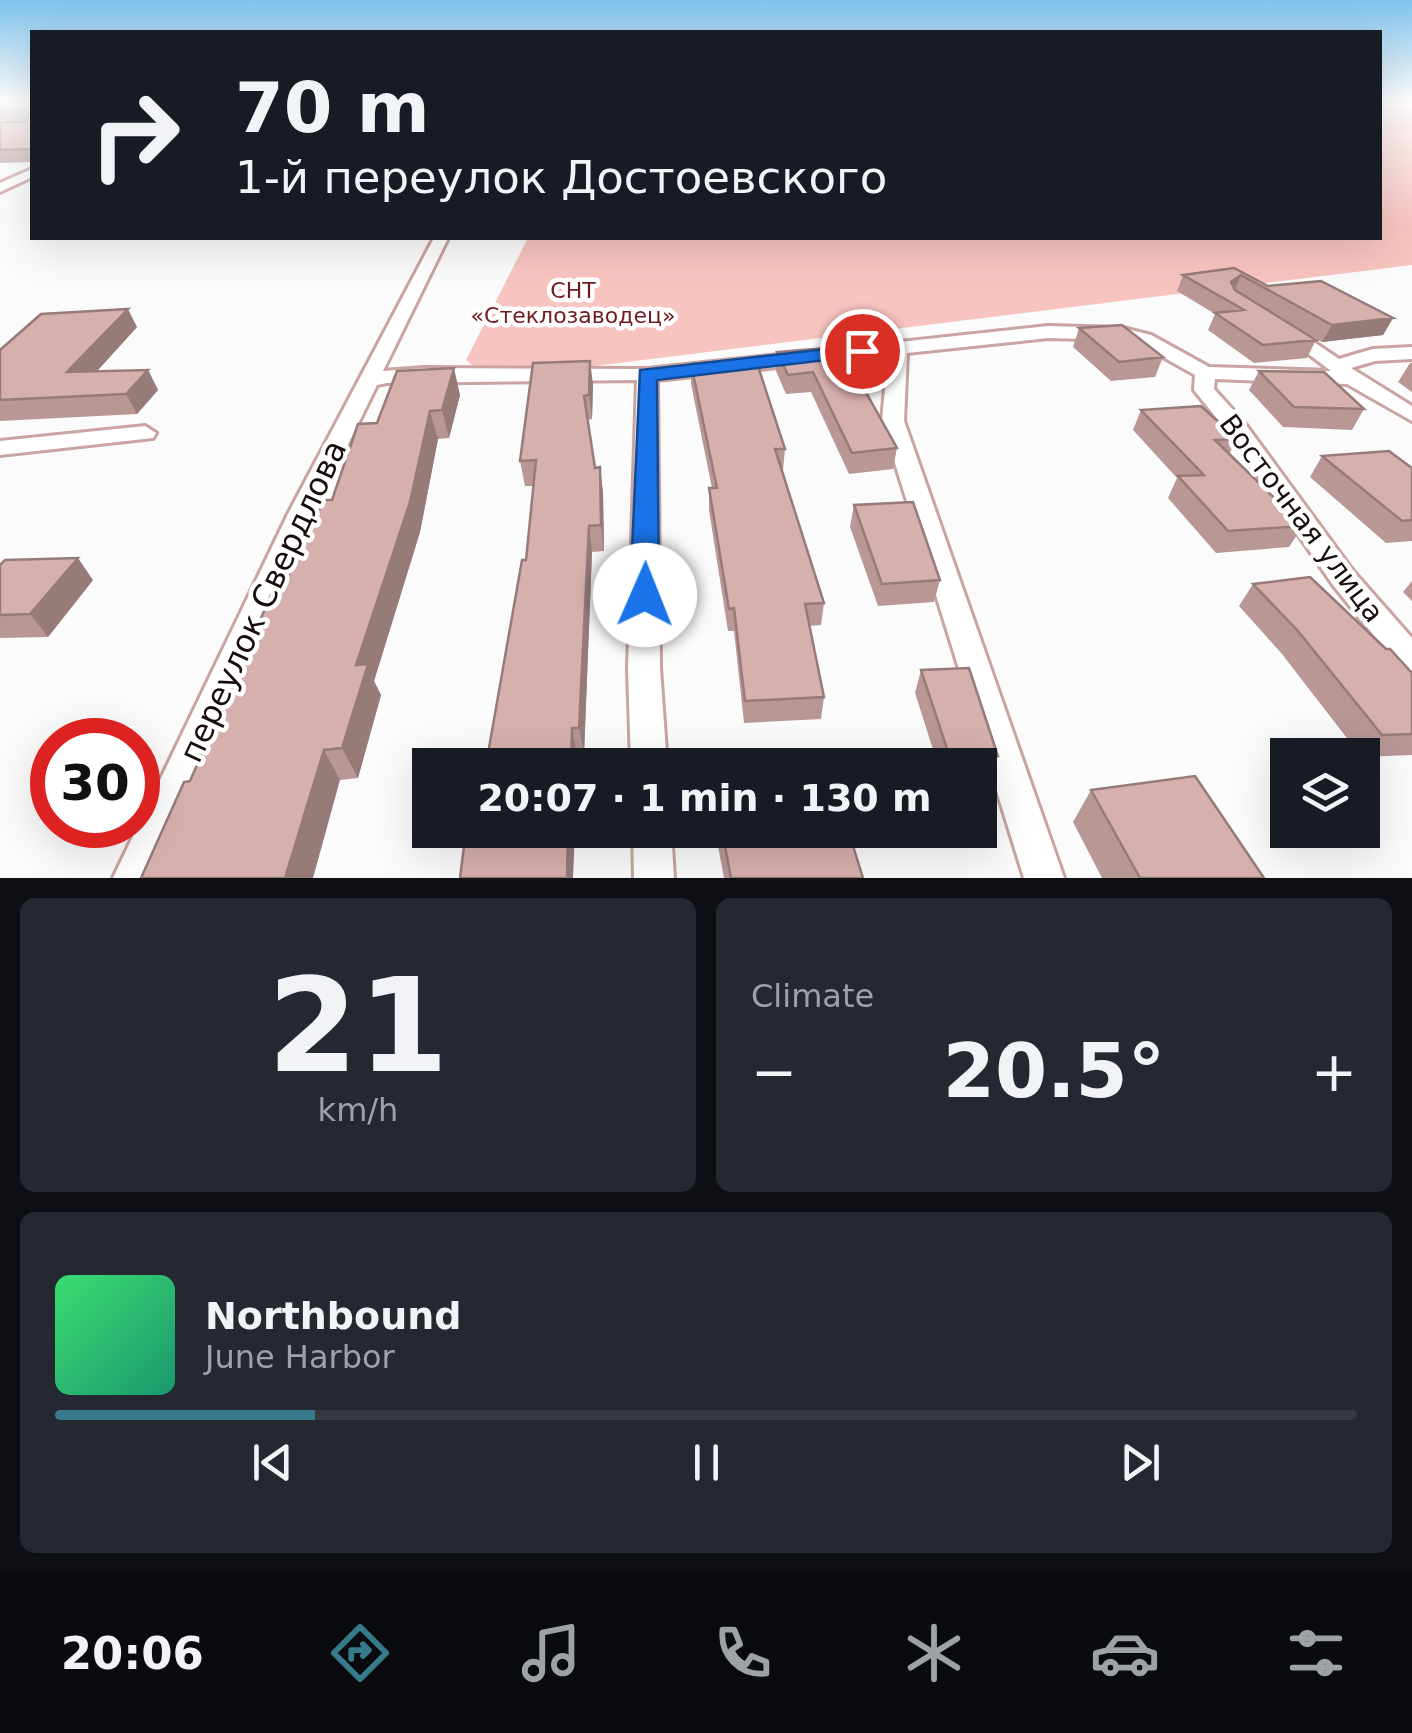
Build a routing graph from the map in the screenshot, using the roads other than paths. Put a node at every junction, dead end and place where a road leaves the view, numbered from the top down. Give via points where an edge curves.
1 (0, 170) edge
2 (30, 171) edge
3 (30, 172) edge
4 (0, 188) edge
5 (440, 240) edge
6 (1273, 319) edge
7 (898, 348) junction
8 (1412, 353) edge
9 (1345, 372) junction
10 (1204, 373) junction
11 (647, 375) junction
12 (369, 380) junction
13 (1412, 415) edge
14 (144, 433) dead end
15 (0, 448) edge
16 (1412, 660) edge
17 (648, 748) edge
18 (653, 848) edge
19 (133, 878) edge
20 (654, 878) edge
21 (1044, 878) edge

1 - 2 street
3 - 4 street
5 - 12 street, переулок Свердлова
6 - 9 street
7 - 10 street via 1034,333 1123,334 1166,349
7 - 11 street
7 - 21 street via 893,421
8 - 9 street via 1373,355
9 - 10 street
9 - 13 street
10 - 16 street, Восточная улица via 1204,390
11 - 12 street via 403,372
11 - 17 street
12 - 19 street, переулок Свердлова
14 - 15 street
18 - 20 street

